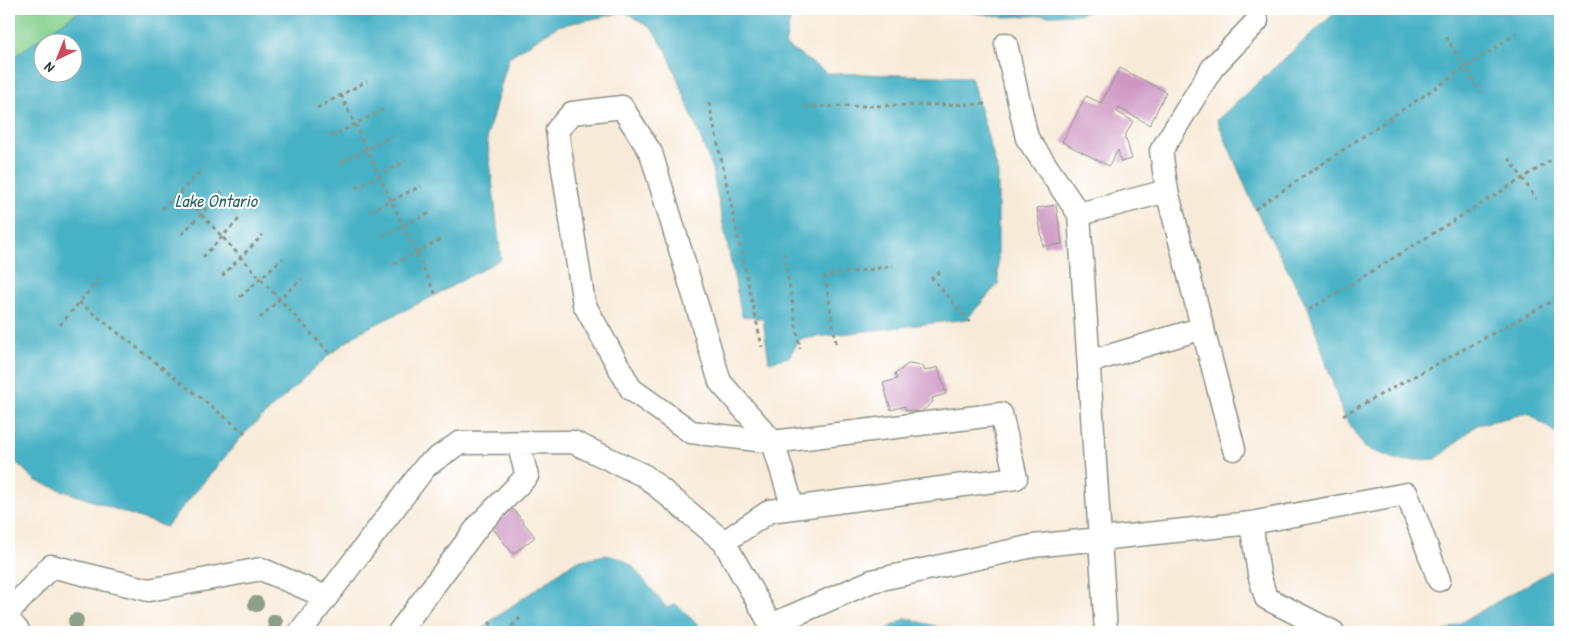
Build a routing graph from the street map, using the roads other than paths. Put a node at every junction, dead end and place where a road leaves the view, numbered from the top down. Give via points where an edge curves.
1 (1257, 21) dead end
2 (1006, 44) dead end
3 (1167, 191) junction
4 (1079, 214) junction
5 (1203, 328) junction
6 (1088, 362) junction
7 (773, 442) junction
8 (518, 443) junction
9 (1234, 450) dead end
10 (793, 508) junction
11 (1251, 523) junction
12 (1099, 539) junction
13 (724, 542) junction
14 (1440, 580) dead end
15 (326, 597) junction
16 (9, 612) edge
17 (9, 620) edge
18 (771, 629) edge
19 (19, 632) edge
20 (300, 632) edge
21 (399, 632) edge
22 (1106, 632) edge
23 (1334, 632) edge

1 - 3 lane via 1213,67 1161,151
2 - 4 lane via 1027,138
3 - 4 lane
3 - 5 lane
4 - 6 lane
5 - 6 lane
5 - 9 lane
6 - 12 lane
7 - 7 lane via 691,432 631,390 584,304 557,130 572,113 622,106 651,153 720,382
7 - 10 lane
7 - 10 lane via 1001,414 1016,478
8 - 13 lane via 573,442 645,476
8 - 15 lane via 459,443 426,466
8 - 21 lane via 527,476 479,525
10 - 13 lane via 770,511
11 - 12 lane
11 - 14 lane via 1407,494
11 - 23 lane via 1258,574 1266,598
12 - 18 lane via 1033,546 872,581
12 - 22 lane
13 - 18 lane
15 - 16 lane via 261,569 149,590 52,566
15 - 20 lane
17 - 19 lane

